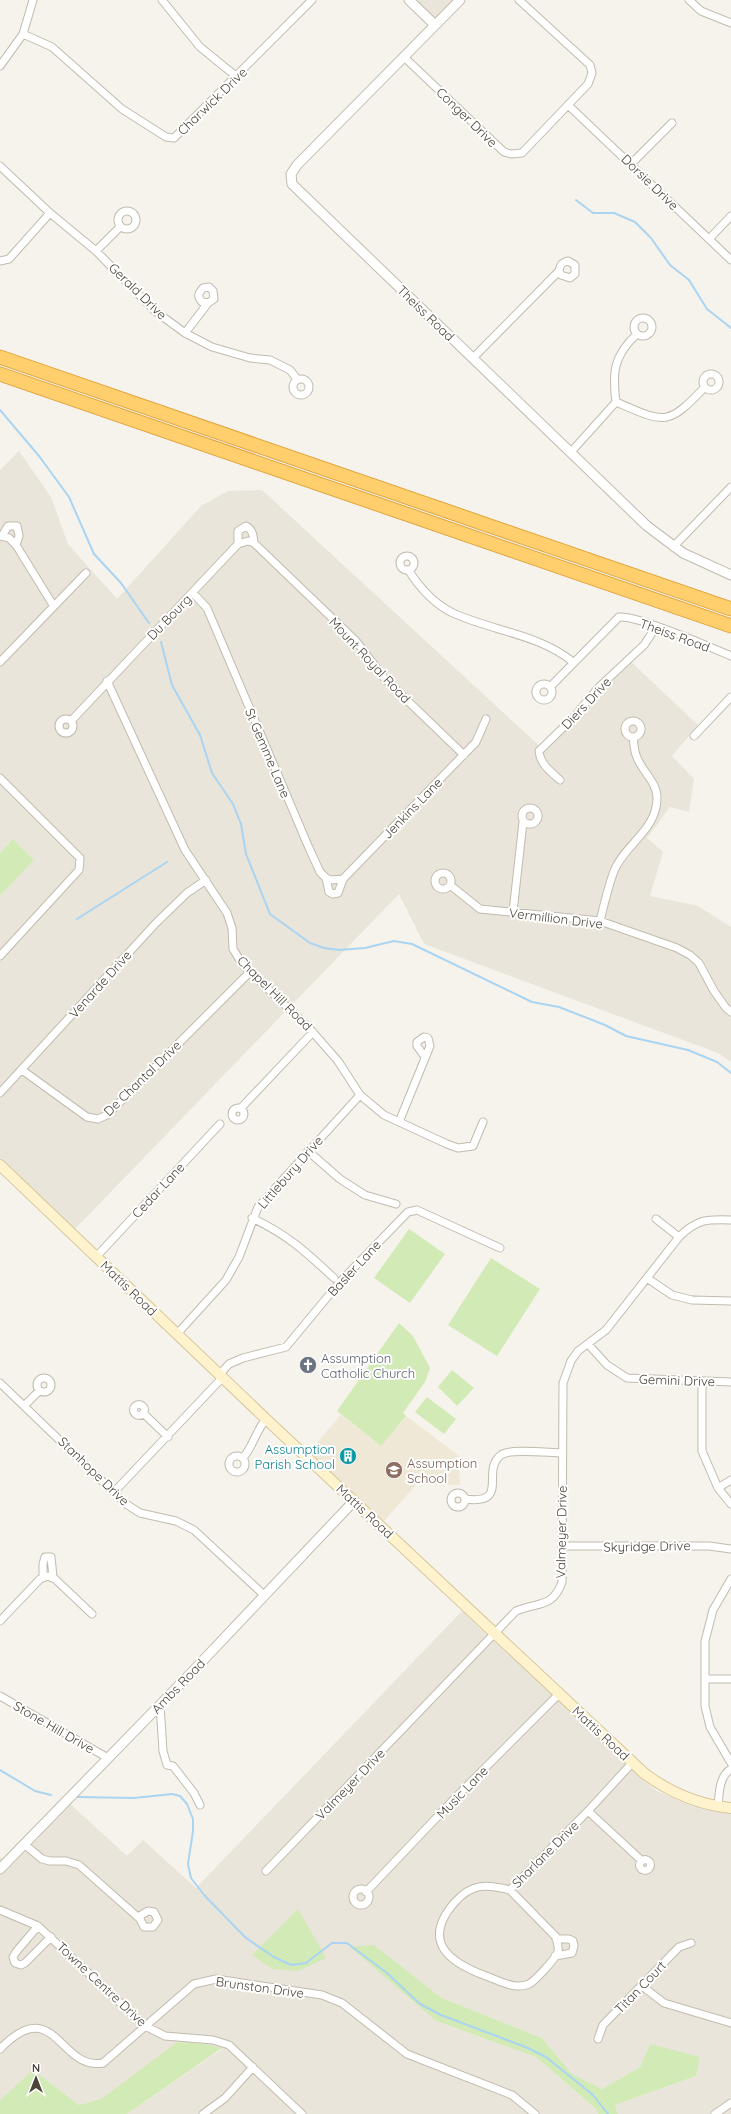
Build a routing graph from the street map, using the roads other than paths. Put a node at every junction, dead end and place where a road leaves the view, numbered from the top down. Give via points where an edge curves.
1 (33, 0) edge
2 (162, 0) edge
3 (312, 0) edge
4 (409, 0) edge
5 (460, 0) edge
6 (519, 0) edge
7 (689, 0) edge
8 (731, 23) edge
9 (435, 25) junction
10 (23, 34) junction
11 (404, 57) junction
12 (0, 66) edge
13 (237, 77) junction
14 (568, 105) junction
15 (672, 123) dead end
16 (631, 164) junction
17 (0, 166) edge
18 (50, 213) junction
19 (731, 216) edge
20 (120, 227) dead end
21 (709, 239) junction
22 (96, 251) junction
23 (731, 260) edge
24 (0, 261) edge
25 (559, 271) dead end
26 (208, 304) dead end
27 (185, 333) junction
28 (637, 334) dead end
29 (0, 357) edge
30 (473, 358) junction
31 (0, 374) edge
32 (297, 379) dead end
33 (705, 388) dead end
34 (616, 402) junction
35 (571, 452) junction
36 (731, 487) edge
37 (1, 536) edge
38 (254, 542) junction
39 (238, 544) junction
40 (16, 545) junction
41 (673, 547) junction
42 (409, 571) dead end
43 (86, 573) dead end
44 (731, 575) edge
45 (192, 593) junction
46 (53, 605) junction
47 (731, 608) edge
48 (731, 626) edge
49 (656, 627) junction
50 (731, 656) edge
51 (0, 662) edge
52 (574, 662) junction
53 (107, 681) junction
54 (550, 687) dead end
55 (731, 697) edge
56 (486, 719) dead end
57 (71, 720) dead end
58 (694, 736) dead end
59 (634, 737) dead end
60 (464, 755) junction
61 (560, 780) dead end
62 (1, 781) edge
63 (523, 822) dead end
64 (326, 878) junction
65 (343, 879) junction
66 (206, 880) junction
67 (450, 885) dead end
68 (513, 912) junction
69 (600, 921) junction
70 (0, 956) edge
71 (250, 972) junction
72 (731, 1012) edge
73 (313, 1032) junction
74 (425, 1057) dead end
75 (22, 1070) junction
76 (0, 1093) edge
77 (360, 1095) junction
78 (241, 1108) dead end
79 (398, 1122) junction
80 (483, 1122) dead end
81 (220, 1124) dead end
82 (308, 1151) junction
83 (0, 1165) edge
84 (396, 1204) dead end
85 (252, 1218) junction
86 (656, 1219) dead end
87 (731, 1220) edge
88 (679, 1237) junction
89 (500, 1248) dead end
90 (96, 1257) junction
91 (334, 1278) dead end
92 (647, 1278) junction
93 (731, 1301) edge
94 (177, 1334) junction
95 (588, 1344) junction
96 (221, 1375) junction
97 (702, 1382) junction
98 (731, 1382) edge
99 (0, 1383) edge
100 (38, 1391) dead end
101 (24, 1406) junction
102 (143, 1414) dead end
103 (266, 1419) junction
104 (168, 1437) junction
105 (562, 1453) junction
106 (243, 1458) dead end
107 (731, 1480) edge
108 (718, 1488) junction
109 (115, 1492) junction
110 (465, 1499) dead end
111 (354, 1501) junction
112 (731, 1504) edge
113 (562, 1546) junction
114 (731, 1549) edge
115 (731, 1579) edge
116 (729, 1588) edge
117 (264, 1595) junction
118 (92, 1614) dead end
119 (0, 1621) edge
120 (496, 1634) junction
121 (731, 1678) edge
122 (706, 1679) junction
123 (559, 1694) junction
124 (0, 1696) edge
125 (160, 1705) junction
126 (108, 1758) junction
127 (633, 1762) junction
128 (731, 1762) edge
129 (731, 1769) edge
130 (200, 1805) dead end
131 (718, 1807) junction
132 (731, 1808) edge
133 (588, 1811) junction
134 (24, 1844) junction
135 (642, 1861) dead end
136 (0, 1869) edge
137 (266, 1870) dead end
138 (510, 1890) junction
139 (366, 1892) dead end
140 (0, 1910) edge
141 (140, 1920) dead end
142 (38, 1926) junction
143 (51, 1937) junction
144 (556, 1939) junction
145 (691, 1943) dead end
146 (555, 1956) junction
147 (642, 1986) junction
148 (731, 2024) edge
149 (145, 2026) junction
150 (598, 2039) dead end
151 (0, 2049) edge
152 (253, 2067) junction
153 (731, 2103) edge
154 (203, 2114) edge
155 (302, 2114) edge
156 (535, 2114) edge
157 (715, 2114) edge

1 - 10 street
2 - 13 street via 200,47
3 - 13 street, Charwick Drive
4 - 9 street
5 - 9 street, Theiss Road
6 - 14 street, Conger Drive via 590,65 592,73 588,84
7 - 8 street via 701,11
9 - 11 street, Theiss Road
10 - 12 street
10 - 13 street, Charwick Drive via 52,46 122,108 166,137 174,138
11 - 14 street, Conger Drive via 504,152 522,153
11 - 30 street, Theiss Road via 297,165 290,179 299,192
14 - 16 street, Dorsie Drive
15 - 16 street
16 - 21 street, Dorsie Drive
17 - 18 street, Gerald Drive
18 - 22 street, Gerald Drive
18 - 24 street via 10,259
19 - 21 street
20 - 22 street
21 - 23 street, Dorsie Drive
22 - 27 street, Gerald Drive via 155,311
25 - 30 street
26 - 27 street
27 - 32 street, Gerald Drive via 212,347 250,358 270,360 290,370
28 - 34 street via 617,359 614,387
29 - 47 highway
30 - 35 street, Theiss Road
31 - 48 highway
33 - 34 street via 678,414 662,419
34 - 35 street
35 - 41 street, Theiss Road via 647,526
36 - 41 street
37 - 40 street via 9,538
37 - 40 street via 8,526 17,526 19,536
38 - 39 street
38 - 39 street, Du Bourg via 252,532 246,526 238,531
38 - 60 street, Mount Royal Road via 356,641 384,679
39 - 45 street, Du Bourg
40 - 46 street
41 - 44 street, Theiss Road
42 - 52 street via 428,596 453,613 558,650
43 - 46 street
45 - 53 street, Du Bourg
45 - 64 street, St Gemme Lane via 207,608 311,854
46 - 51 street
49 - 50 street, Theiss Road
49 - 52 street, Theiss Road via 619,618
49 - 61 street, Diers Drive via 644,645 596,689 574,717 539,751 543,764
52 - 54 street
53 - 57 street, Du Bourg
53 - 66 street, Chapel Hill Road via 186,850
55 - 58 street
56 - 60 street, Jenkins Lane via 476,742
59 - 69 street via 635,754 655,787 655,814 650,825 621,858 614,871
60 - 65 street, Jenkins Lane
62 - 70 street via 80,858 79,870
63 - 68 street
64 - 65 street
64 - 65 street, St Gemme Lane via 328,888 333,894 338,893
66 - 71 street, Chapel Hill Road via 227,913 232,928 233,949
66 - 75 street, Venarde Drive via 187,893 156,923
67 - 68 street, Vermillion Drive via 480,909
68 - 69 street, Vermillion Drive
69 - 72 street, Vermillion Drive via 690,955 699,963 714,992
71 - 73 street, Chapel Hill Road
71 - 75 street, De Chantal Drive via 107,1115 98,1119 87,1117
73 - 77 street, Chapel Hill Road via 338,1061
73 - 78 street
74 - 79 street
75 - 76 street, Venarde Drive
77 - 79 street, Chapel Hill Road via 384,1115
77 - 82 street, Littlebury Drive
79 - 80 street, Chapel Hill Road via 458,1148 470,1148 475,1143
81 - 90 street, Cedar Lane
82 - 84 street via 340,1179 359,1191
82 - 85 street, Littlebury Drive via 258,1207
83 - 90 main road, Mattis Road
85 - 91 street via 278,1230
85 - 94 street, Littlebury Drive via 239,1257 226,1280
86 - 88 street
87 - 88 street, Valmeyer Drive via 709,1219 692,1224
88 - 92 street, Valmeyer Drive
89 - 96 street, Basler Lane via 417,1210 408,1212 339,1283 286,1347 229,1364
90 - 94 main road, Mattis Road
92 - 93 street via 672,1295 692,1300
92 - 95 street, Valmeyer Drive via 606,1330
94 - 96 main road, Mattis Road
95 - 97 street, Gemini Drive via 607,1365 627,1378
95 - 105 street, Valmeyer Drive via 571,1361 563,1383
96 - 103 main road, Mattis Road
96 - 104 street
97 - 98 street, Gemini Drive
97 - 108 street via 702,1451
99 - 101 street, Stanhope Drive
100 - 101 street
101 - 109 street, Stanhope Drive
102 - 104 street
103 - 106 street
103 - 111 main road, Mattis Road
104 - 109 street
105 - 110 street via 510,1452 501,1455 495,1463 493,1490 479,1501
105 - 113 street, Valmeyer Drive
107 - 108 street
108 - 112 street
109 - 117 street, Stanhope Drive via 126,1504 140,1513 176,1521 194,1530
111 - 117 street, Ambs Road
111 - 120 main road, Mattis Road
113 - 114 street, Skyridge Drive via 710,1546
113 - 120 street, Valmeyer Drive via 562,1582 558,1594 549,1601 516,1611
115 - 116 street
116 - 122 street via 713,1610 705,1641
117 - 125 street, Ambs Road
118 - 119 street via 48,1577
120 - 123 main road, Mattis Road
120 - 137 street, Valmeyer Drive
121 - 122 street
122 - 128 street via 705,1706 710,1727
123 - 127 main road, Mattis Road
123 - 139 street, Music Lane
124 - 126 street, Stone Hill Drive
125 - 126 street, Ambs Road
125 - 130 street via 163,1751 167,1765 174,1766
126 - 134 street, Ambs Road
127 - 131 main road, Mattis Road via 664,1787 694,1801
127 - 133 street, Sharlane Drive
129 - 131 street via 726,1772 720,1787
131 - 132 main road, Mattis Road
133 - 135 street
133 - 138 street, Sharlane Drive
134 - 136 street, Ambs Road
134 - 141 street via 42,1859 79,1865
138 - 144 street
138 - 146 street, Sharlane Drive via 487,1885 471,1889 461,1895 440,1924 441,1941 445,1952 456,1963 517,1986 529,1984
140 - 142 street, Towne Centre Drive
142 - 143 street, Towne Centre Drive
142 - 143 street via 16,1952 13,1957 15,1964 25,1963
143 - 149 street, Towne Centre Drive
144 - 146 street via 558,1946
144 - 146 street via 569,1939 573,1941 574,1946 572,1953
145 - 147 street, Titan Court via 679,1947
147 - 148 street via 669,2006
147 - 150 street, Titan Court via 603,2026
149 - 151 street, Brunston Drive via 103,2063 88,2063 73,2054 58,2038 39,2028 23,2030
149 - 152 street, Towne Centre Drive via 165,2036 213,2040 229,2045
149 - 156 street, Brunston Drive via 194,1984 205,1980 216,1979 322,1995 350,2008 407,2054 512,2095
152 - 154 street via 225,2098
152 - 155 street, Towne Centre Drive
153 - 157 street

